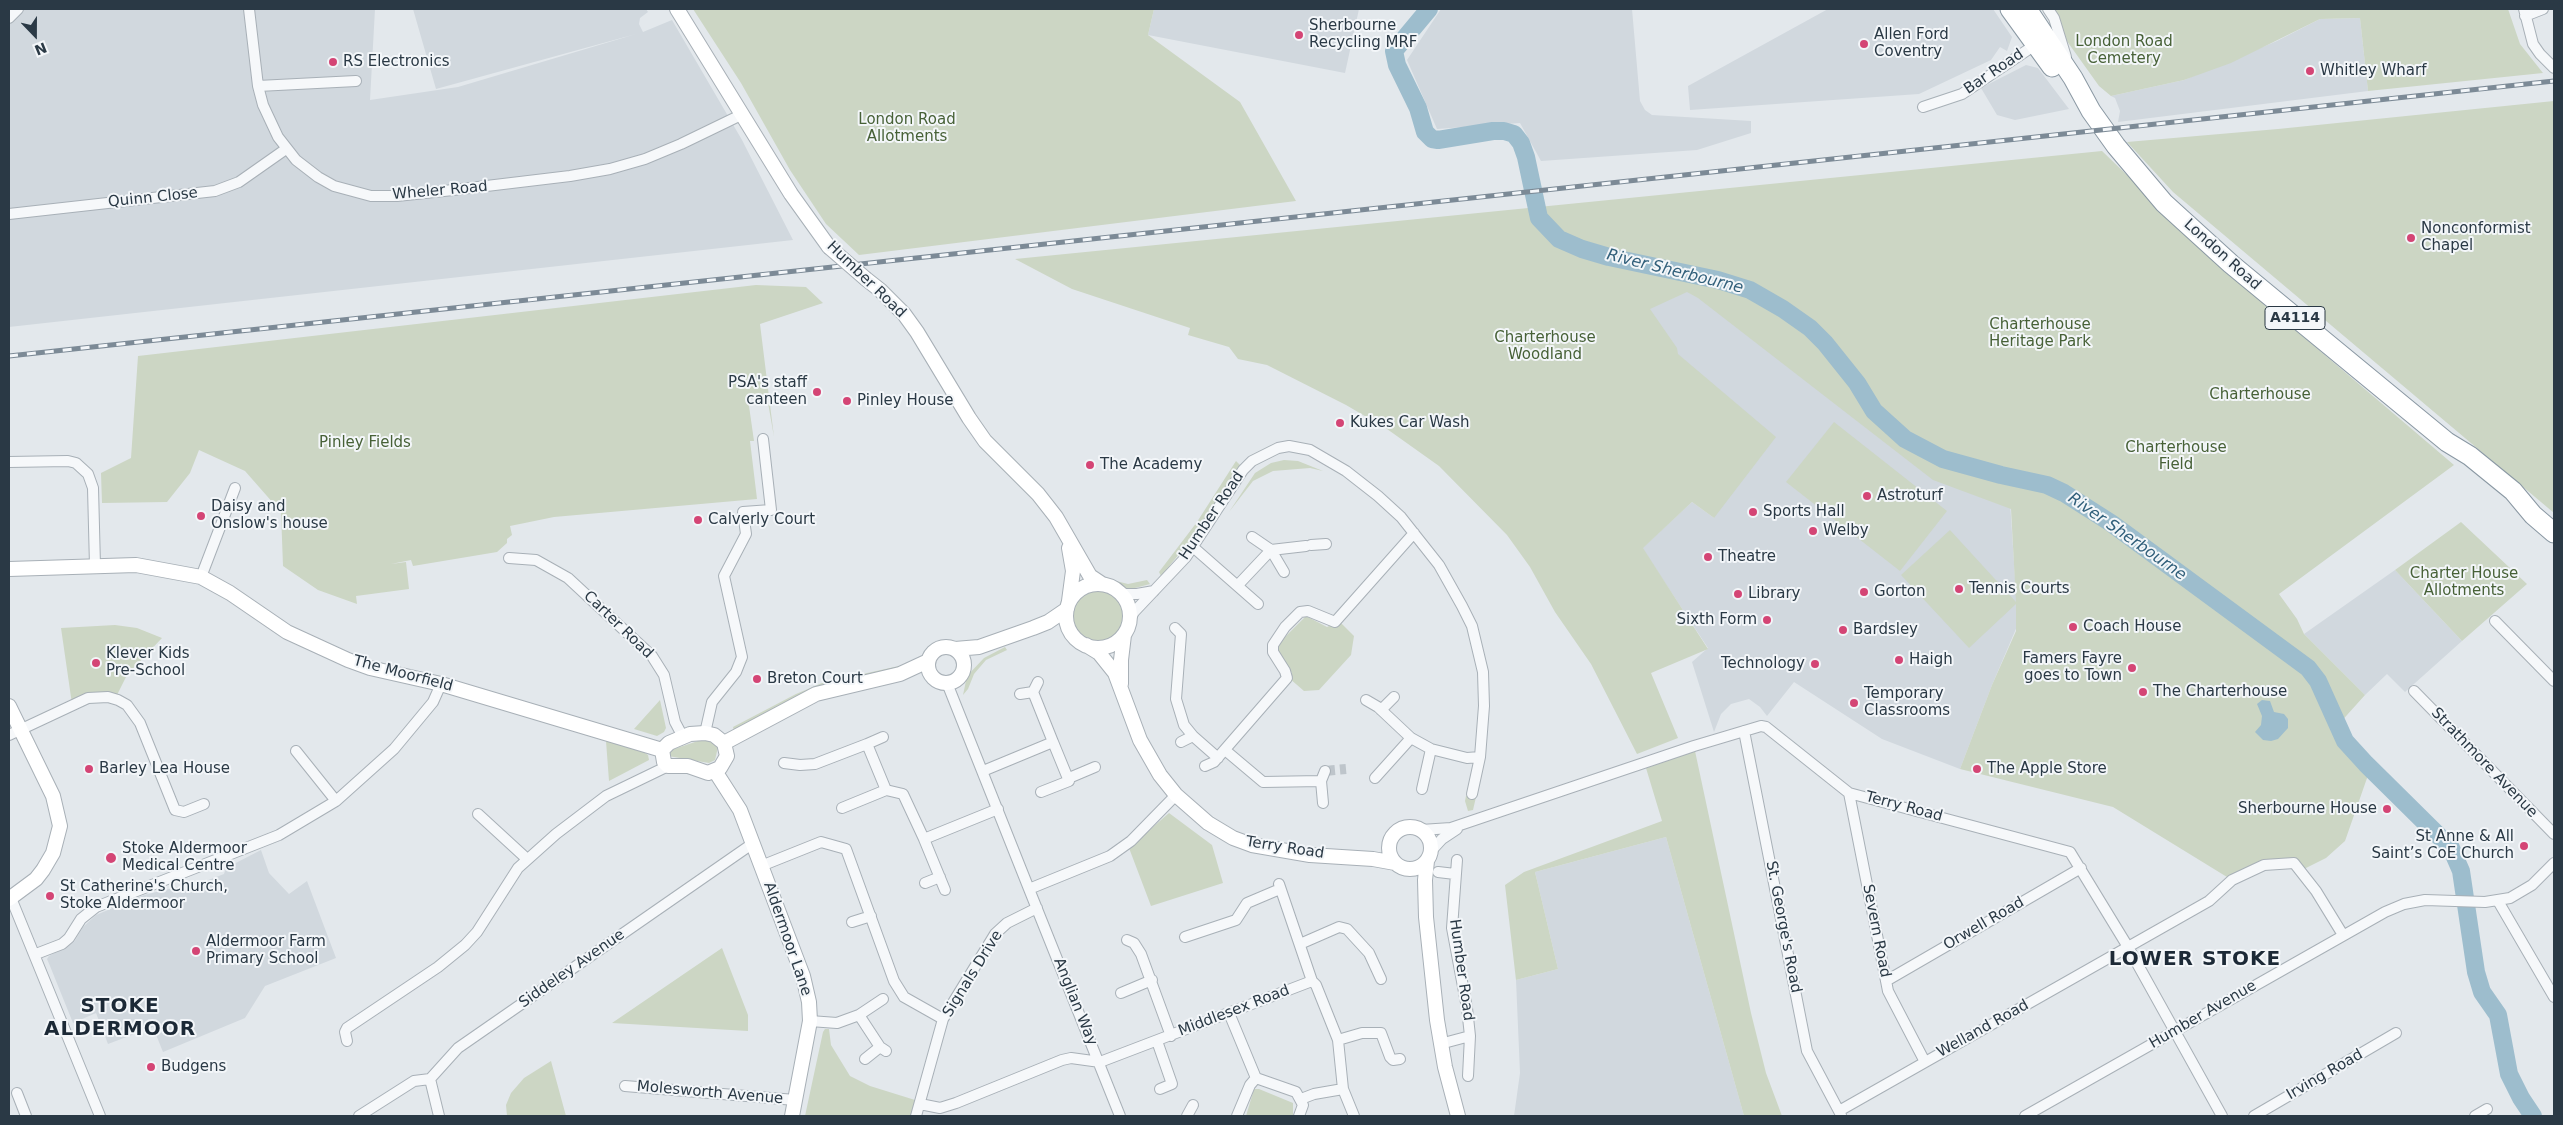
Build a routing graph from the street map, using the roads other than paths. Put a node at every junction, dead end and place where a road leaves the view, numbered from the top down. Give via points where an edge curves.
1 (18, 9) edge
2 (250, 9) edge
3 (677, 9) edge
4 (2010, 9) edge
5 (2027, 9) edge
6 (2048, 9) edge
7 (2544, 9) edge
8 (2524, 12) edge
9 (9, 18) edge
10 (2035, 45) junction
11 (2554, 68) edge
12 (2073, 78) junction
13 (356, 81) dead end
14 (258, 86) junction
15 (2086, 105) junction
16 (1923, 107) dead end
17 (743, 114) junction
18 (286, 148) junction
19 (9, 214) edge
20 (763, 439) dead end
21 (9, 462) edge
22 (235, 488) dead end
23 (1414, 533) junction
24 (2554, 533) edge
25 (1252, 537) dead end
26 (1068, 540) junction
27 (1326, 544) dead end
28 (1193, 547) junction
29 (1271, 550) junction
30 (509, 558) dead end
31 (95, 566) junction
32 (9, 569) edge
33 (1284, 572) dead end
34 (201, 577) junction
35 (1102, 584) junction
36 (1238, 585) junction
37 (1155, 590) junction
38 (1121, 594) junction
39 (1258, 604) dead end
40 (1068, 605) junction
41 (1130, 619) junction
42 (2495, 621) dead end
43 (1033, 628) junction
44 (1175, 628) dead end
45 (1124, 635) junction
46 (1080, 641) junction
47 (989, 644) junction
48 (955, 649) junction
49 (928, 662) junction
50 (964, 666) junction
51 (900, 674) junction
52 (934, 679) junction
53 (2554, 681) edge
54 (947, 683) junction
55 (441, 684) junction
56 (1122, 690) junction
57 (2414, 691) dead end
58 (1020, 694) dead end
59 (1394, 697) dead end
60 (1366, 700) dead end
61 (9, 706) edge
62 (1381, 710) junction
63 (1744, 731) junction
64 (15, 732) edge
65 (705, 733) junction
66 (683, 736) junction
67 (1193, 736) junction
68 (883, 737) dead end
69 (1411, 738) junction
70 (1053, 742) junction
71 (1181, 742) dead end
72 (724, 743) junction
73 (867, 744) junction
74 (1430, 749) junction
75 (662, 750) junction
76 (296, 751) dead end
77 (1222, 754) junction
78 (1480, 757) junction
79 (784, 763) dead end
80 (668, 766) junction
81 (1204, 766) dead end
82 (1095, 767) dead end
83 (984, 770) junction
84 (715, 771) junction
85 (1069, 778) junction
86 (1375, 778) dead end
87 (1422, 789) dead end
88 (886, 790) junction
89 (1042, 792) dead end
90 (1849, 792) junction
91 (1472, 794) dead end
92 (1176, 795) junction
93 (336, 801) junction
94 (1323, 803) dead end
95 (204, 804) dead end
96 (842, 808) dead end
97 (998, 809) junction
98 (478, 814) dead end
99 (1467, 823) junction
100 (1421, 830) junction
101 (2554, 834) edge
102 (924, 839) junction
103 (1390, 841) junction
104 (752, 844) junction
105 (1349, 856) junction
106 (1429, 856) junction
107 (527, 859) junction
108 (1457, 860) dead end
109 (2554, 863) edge
110 (761, 866) junction
111 (1400, 866) junction
112 (2081, 868) junction
113 (1438, 872) dead end
114 (1455, 874) junction
115 (940, 877) junction
116 (925, 883) dead end
117 (1029, 889) junction
118 (945, 890) dead end
119 (10, 899) edge
120 (2498, 901) junction
121 (1037, 908) junction
122 (871, 916) junction
123 (1426, 916) junction
124 (852, 922) dead end
125 (2343, 935) junction
126 (1186, 937) dead end
127 (1127, 940) dead end
128 (1300, 944) junction
129 (2128, 947) junction
130 (36, 954) junction
131 (1382, 979) dead end
132 (1152, 980) junction
133 (1312, 981) junction
134 (1886, 981) junction
135 (1121, 993) dead end
136 (2554, 997) edge
137 (883, 1000) dead end
138 (1229, 1013) junction
139 (859, 1015) junction
140 (944, 1019) junction
141 (810, 1021) junction
142 (2174, 1031) junction
143 (2396, 1033) dead end
144 (1171, 1036) junction
145 (1470, 1036) junction
146 (1338, 1040) junction
147 (347, 1041) dead end
148 (1157, 1041) junction
149 (1440, 1044) junction
150 (865, 1059) dead end
151 (1400, 1059) dead end
152 (1100, 1062) junction
153 (1926, 1062) junction
154 (1468, 1076) dead end
155 (1256, 1078) junction
156 (430, 1079) junction
157 (625, 1086) dead end
158 (1160, 1088) dead end
159 (1342, 1089) junction
160 (17, 1093) dead end
161 (1301, 1099) junction
162 (796, 1100) junction
163 (920, 1104) junction
164 (1193, 1105) dead end
165 (2487, 1109) dead end
166 (1840, 1114) edge
167 (26, 1116) edge
168 (100, 1116) edge
169 (359, 1116) edge
170 (439, 1116) edge
171 (792, 1116) edge
172 (916, 1116) edge
173 (1120, 1116) edge
174 (1187, 1116) edge
175 (1236, 1116) edge
176 (1299, 1116) edge
177 (1354, 1116) edge
178 (1458, 1116) edge
179 (2025, 1116) edge
180 (2222, 1116) edge
181 (2254, 1116) edge
182 (2475, 1116) edge

1 - 9 street
2 - 14 street, Wheler Road
3 - 17 street, Humber Road
4 - 10 highway, London Road / A4114
5 - 12 highway, London Road / A4114
6 - 12 street, London Road via 2054,18
7 - 8 street
8 - 11 street via 2533,44
10 - 15 highway, London Road / A4114 via 2063,83
10 - 16 street, Bar Road via 1966,91
12 - 15 highway, London Road / A4114
13 - 14 street
14 - 18 street, Wheler Road via 271,124
15 - 24 highway, London Road / A4114 via 2164,203 2231,264 2447,442 2463,464 2494,491 2533,515
17 - 18 street, Wheler Road via 645,159 610,169 397,196 371,196 334,186 306,169
17 - 26 street, Humber Road, bridge via 791,194 829,247 904,314 968,418 985,441 1038,494 1056,517
18 - 19 street, Quinn Close via 239,182 215,191
20 - 65 street via 771,510 743,512 746,534 724,576 742,656 736,672 712,702
21 - 31 street via 68,461 76,463 88,474 93,488
22 - 34 street
23 - 28 street, Humber Road via 1378,496 1340,467 1310,450 1289,446 1264,453 1243,470
23 - 77 street via 1335,622 1308,610 1300,612 1285,627 1273,645 1273,652 1286,678
23 - 78 street, Humber Road via 1439,564 1472,626 1483,672
25 - 29 street
26 - 35 street, Humber Road via 1090,576
26 - 40 street, Humber Road via 1073,571
27 - 29 street
28 - 36 street
28 - 37 street, Humber Road
29 - 33 street
29 - 36 street
30 - 66 street, Carter Road via 536,560 568,578 652,656 664,675 675,722
31 - 32 street, The Moorfield
31 - 34 street, The Moorfield via 153,567
34 - 55 street, The Moorfield via 287,632 324,650 370,668
35 - 38 street
35 - 40 street via 1084,587 1075,593
36 - 39 street
37 - 38 street
37 - 41 street, Humber Road
38 - 41 street via 1129,608
40 - 43 street via 1048,622
40 - 46 street via 1066,623
41 - 45 street
42 - 53 street
43 - 46 street via 1060,630
43 - 47 street
44 - 67 street via 1181,634 1176,699 1184,725
45 - 46 street via 1102,648
45 - 56 street, Terry Road via 1120,666
46 - 56 street, Terry Road via 1107,662
47 - 48 street
47 - 50 street
48 - 49 street via 936,649
48 - 50 street via 963,657
49 - 51 street
49 - 52 street via 929,674
50 - 54 street via 960,677
51 - 52 street
51 - 72 street via 816,694
52 - 54 street
54 - 83 street
55 - 75 street, The Moorfield
55 - 93 street via 433,702 399,743
56 - 92 street, Terry Road via 1144,748
57 - 101 street, Strathmore Avenue
58 - 70 street via 1036,687
59 - 62 street
60 - 62 street
61 - 64 street
62 - 69 street
63 - 90 street, Terry Road via 1766,727
63 - 99 street, Terry Road
63 - 166 street, St. George's Road via 1807,1051
64 - 95 street via 88,698 118,700 140,723 175,810 184,812
64 - 119 street via 53,796 60,826 53,853 43,870
65 - 66 street
65 - 72 street
66 - 75 street
67 - 71 street
67 - 77 street
68 - 73 street
69 - 74 street
69 - 86 street
70 - 83 street
70 - 85 street
72 - 84 street via 727,756
73 - 79 street via 815,764
73 - 88 street
74 - 78 street via 1467,758
74 - 87 street
75 - 80 street via 662,758
76 - 93 street
77 - 81 street
77 - 94 street via 1263,782 1323,776
78 - 91 street, Humber Road
80 - 84 street via 688,766 708,773
80 - 107 street via 606,796
82 - 85 street
83 - 97 street
84 - 104 street, Aldermoor Lane via 737,803
85 - 89 street via 1069,781
88 - 96 street
88 - 102 street via 903,794
90 - 112 street, Terry Road via 2067,851
90 - 134 street, Severn Road
92 - 105 street, Terry Road via 1220,831 1252,846
92 - 117 street via 1131,841 1110,856
93 - 130 street via 279,835 96,906 81,919 69,938
97 - 102 street
97 - 117 street, Anglian Way
98 - 107 street
99 - 100 street, Terry Road
99 - 106 street, Terry Road via 1442,839
100 - 103 street via 1410,826 1401,828
100 - 106 street via 1430,840
102 - 115 street
103 - 105 street, Terry Road via 1372,851
103 - 111 street via 1389,854
104 - 110 street, Aldermoor Lane
104 - 156 street, Siddeley Avenue via 458,1048
105 - 111 street, Terry Road
106 - 111 street via 1416,868
106 - 123 street, Humber Road via 1424,880
107 - 147 street via 465,945 347,1028
108 - 114 street, Humber Road
109 - 120 street via 2530,886
110 - 122 street via 821,842 840,846 846,849
110 - 141 street, Aldermoor Lane via 803,976
111 - 123 street, Humber Road via 1414,880
112 - 129 street, Terry Road
112 - 134 street, Orwell Road
113 - 114 street
114 - 145 street, Humber Road via 1452,928
115 - 116 street
115 - 118 street
117 - 121 street, Anglian Way
119 - 130 street
120 - 125 street, Humber Avenue via 2425,900 2404,904
120 - 136 street
121 - 140 street, Signals Drive via 1007,923 995,934
121 - 152 street, Anglian Way
122 - 124 street
122 - 140 street via 894,981 904,997
123 - 149 street, Humber Road
125 - 129 street, Welland Road via 2294,863 2264,865 2248,871 2209,900
125 - 142 street, Humber Avenue
126 - 128 street via 1236,920 1247,903 1280,887
127 - 132 street via 1134,943 1141,954
128 - 131 street via 1339,927 1347,929 1369,953
128 - 133 street
129 - 142 street, Terry Road
129 - 153 street, Welland Road
130 - 168 street
132 - 135 street
132 - 144 street
133 - 138 street, Middlesex Road
133 - 146 street
134 - 153 street, Severn Road via 1888,991
137 - 139 street
138 - 144 street, Middlesex Road
138 - 155 street
139 - 141 street via 837,1023
139 - 150 street via 883,1049
140 - 163 street, Signals Drive
141 - 162 street, Aldermoor Lane
142 - 179 street, Humber Avenue
142 - 180 street, Terry Road
143 - 181 street, Irving Road
144 - 148 street, Middlesex Road
145 - 149 street, Humber Road
145 - 154 street, Humber Road
146 - 151 street via 1362,1033 1381,1033 1390,1057
146 - 159 street
148 - 152 street, Middlesex Road
148 - 158 street via 1172,1084
149 - 178 street, Humber Road
152 - 163 street, Middlesex Road via 1062,1060 940,1108
152 - 173 street, Anglian Way
153 - 166 street, Welland Road
155 - 161 street via 1296,1092
155 - 175 street
156 - 169 street via 414,1082
156 - 170 street
157 - 162 street, Molesworth Avenue
159 - 161 street
159 - 177 street
160 - 167 street
161 - 176 street via 1303,1105
162 - 171 street, Aldermoor Lane
163 - 172 street, Signals Drive
164 - 174 street
165 - 182 street

